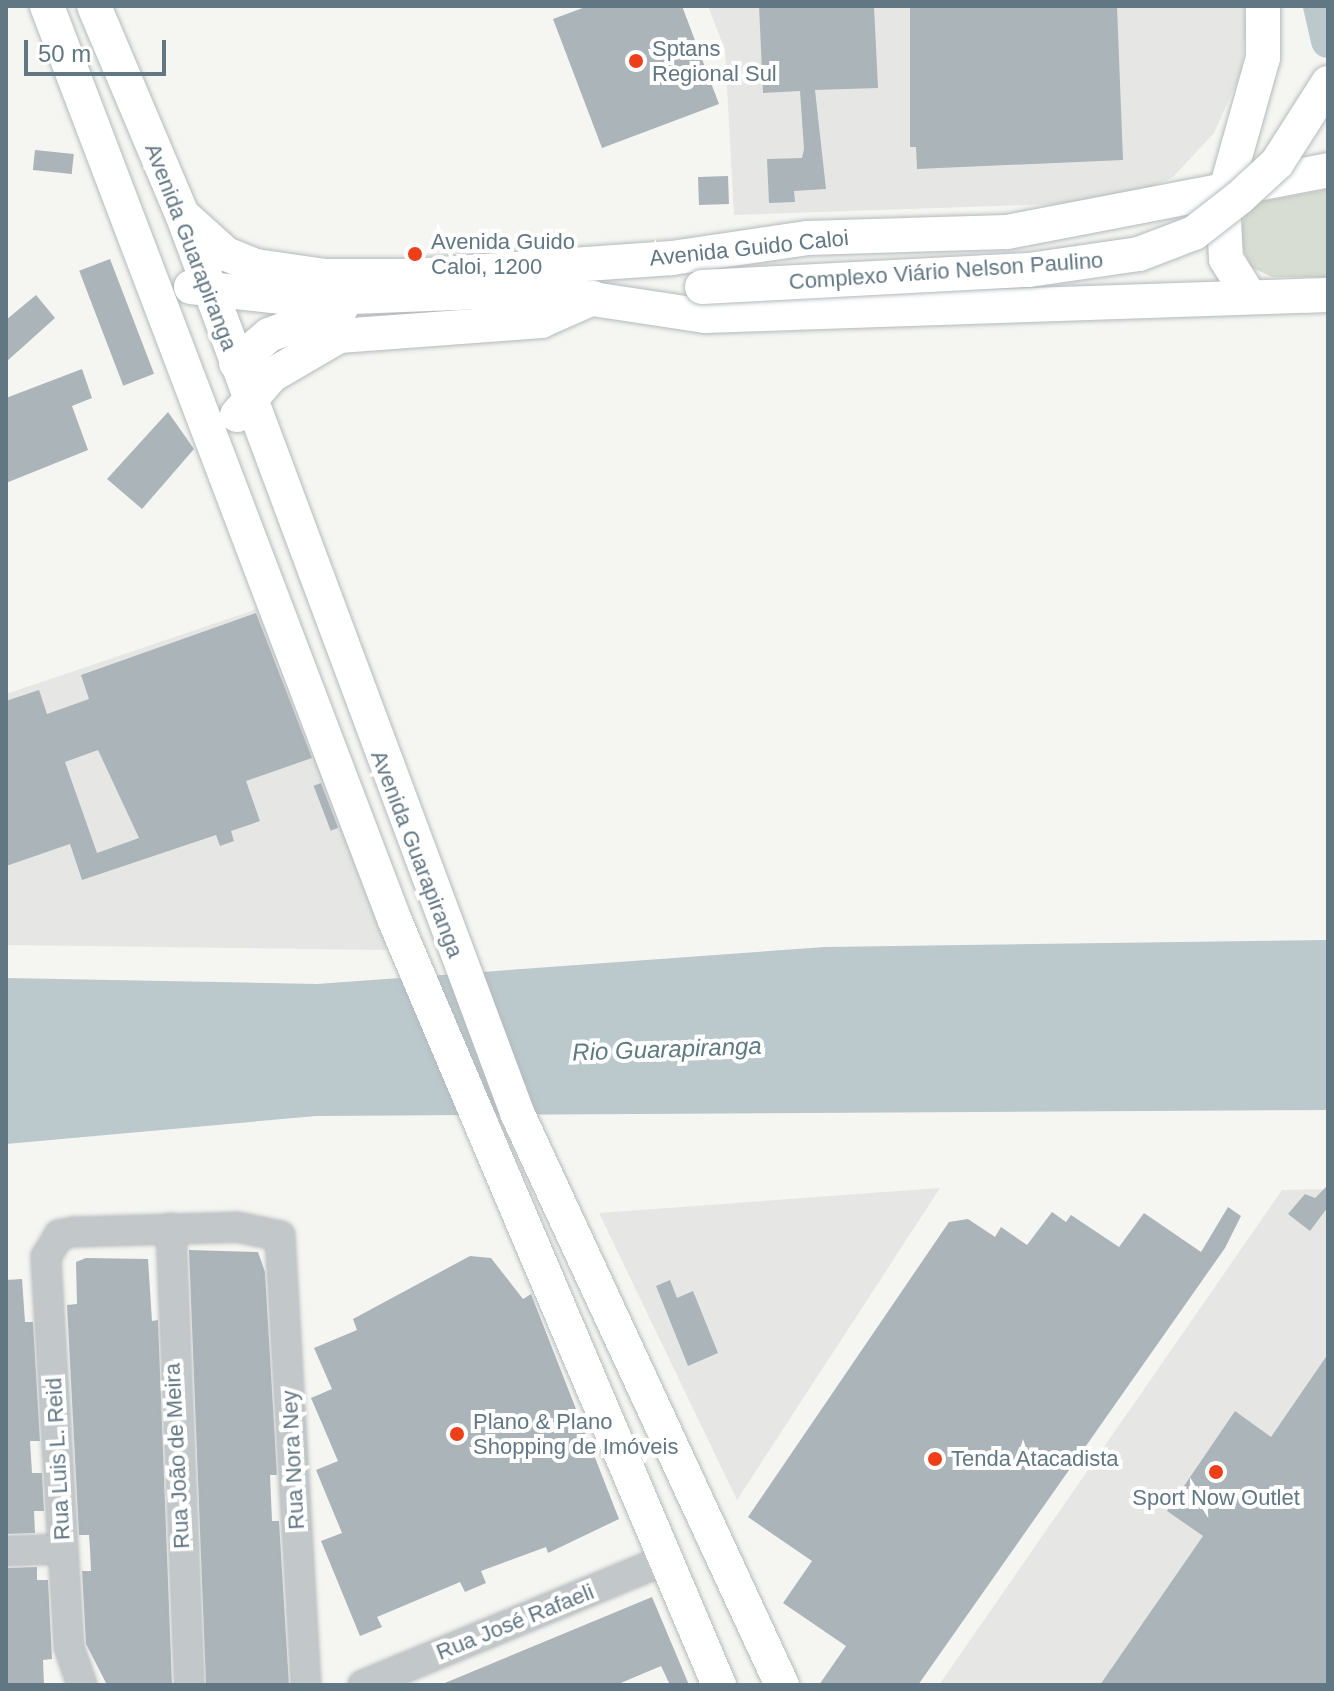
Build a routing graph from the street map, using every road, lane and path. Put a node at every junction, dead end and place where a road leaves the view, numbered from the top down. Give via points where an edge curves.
1 (47, 6) edge
2 (94, 6) edge
3 (1263, 6) edge
4 (1328, 83) edge
5 (1255, 92) junction
6 (1328, 170) edge
7 (1224, 185) junction
8 (1168, 199) junction
9 (182, 214) junction
10 (672, 258) junction
11 (151, 270) junction
12 (211, 293) junction
13 (1248, 294) junction
14 (1328, 295) edge
15 (372, 300) junction
16 (585, 302) junction
17 (637, 309) junction
18 (236, 363) junction
19 (248, 396) junction
20 (219, 447) junction
21 (171, 1228) junction
22 (63, 1549) junction
23 (6, 1551) edge
24 (667, 1559) junction
25 (747, 1607) junction
26 (82, 1685) edge
27 (189, 1685) edge
28 (306, 1685) edge
29 (363, 1685) edge
30 (719, 1685) edge
31 (782, 1685) edge

1 - 11 main road, Avenida Guarapiranga
2 - 9 main road, Avenida Guarapiranga
3 - 5 main road
4 - 17 main road, Complexo Viário Nelson Paulino, bridge via 1277,163 1239,198 1194,233 1139,254 1029,270 702,287
5 - 7 main road
5 - 8 main road via 1222,148
6 - 7 main road, Avenida Guido Caloi
7 - 8 main road, Avenida Guido Caloi
7 - 13 main road via 1226,259
8 - 10 main road, Avenida Guido Caloi via 1007,232 807,238
9 - 10 main road, Avenida Guido Caloi via 248,263 325,276
9 - 12 main road, Avenida Guarapiranga
10 - 16 main road
11 - 12 main road
11 - 20 main road, Avenida Guarapiranga
12 - 15 main road
12 - 18 main road, Avenida Guarapiranga
13 - 14 main road
13 - 17 main road via 705,316
15 - 16 main road via 533,290
15 - 18 main road via 288,327
16 - 17 main road
16 - 19 main road via 541,321 339,336 302,353
18 - 19 main road, Avenida Guarapiranga
19 - 20 main road
19 - 25 main road, Avenida Guarapiranga via 444,927 566,1229
20 - 24 main road, Avenida Guarapiranga via 395,921 523,1236
21 - 22 street, Rua Luis L. Reid via 59,1235 46,1272
21 - 27 street, Rua João de Meira
21 - 28 street, Rua Nora Ney via 270,1228 280,1236
22 - 23 street
22 - 26 street, Rua Luis L. Reid via 71,1669
24 - 25 main road via 698,1553
24 - 29 street, Rua José Rafaeli
24 - 30 main road, Avenida Guarapiranga
25 - 31 main road, Avenida Guarapiranga

